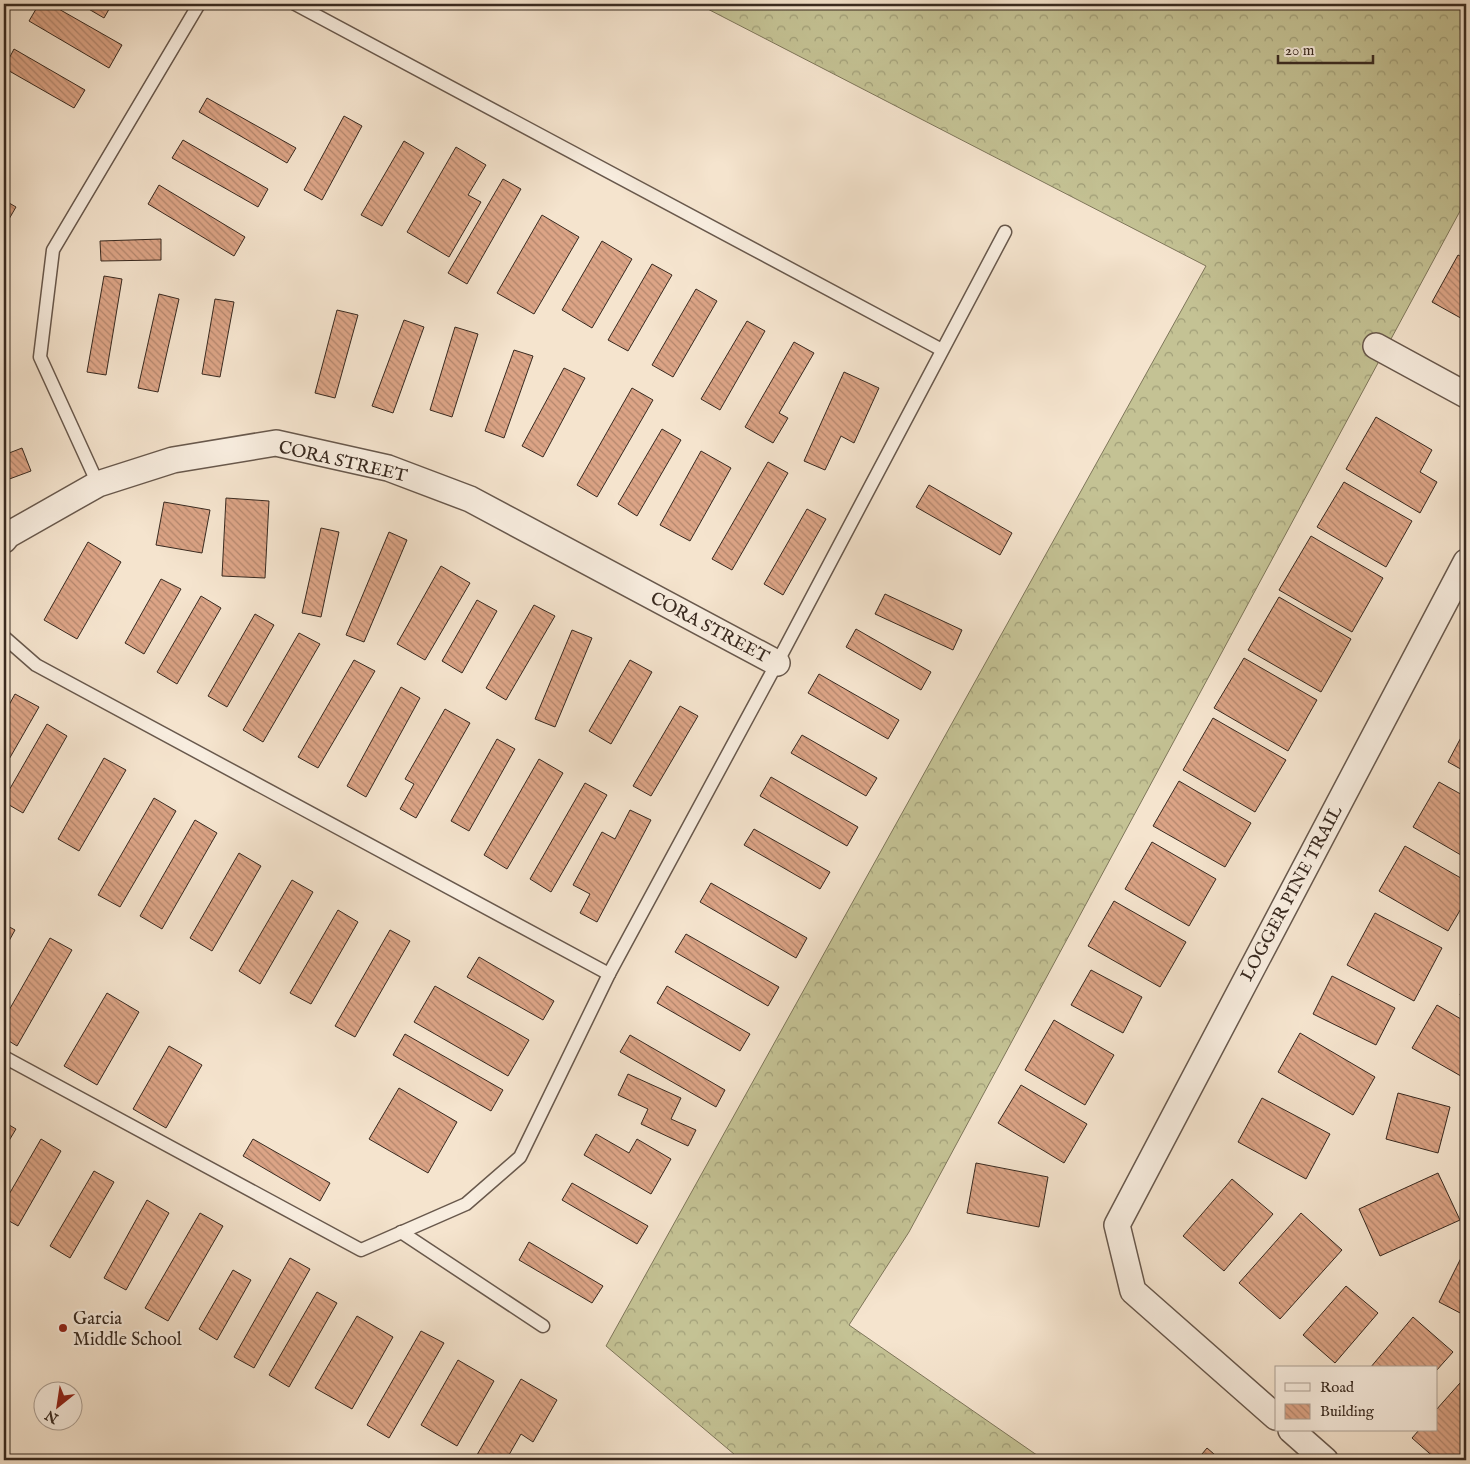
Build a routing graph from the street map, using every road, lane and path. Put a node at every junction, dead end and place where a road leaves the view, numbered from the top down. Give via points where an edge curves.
1 (199, 4) edge
2 (295, 4) edge
3 (1006, 232) dead end
4 (1376, 346) dead end
5 (942, 350) junction
6 (1466, 395) edge
7 (98, 484) junction
8 (4, 540) edge
9 (1466, 562) edge
10 (4, 637) edge
11 (777, 663) junction
12 (609, 974) junction
13 (4, 1057) edge
14 (401, 1232) junction
15 (543, 1326) dead end
16 (1275, 1416) edge
17 (1293, 1432) edge
18 (1325, 1460) edge

1 - 7 lane via 53,250 40,357
2 - 5 lane
3 - 5 lane
4 - 6 street
5 - 11 lane
7 - 8 street, CORA STREET
7 - 11 street, CORA STREET via 173,460 276,443 388,468 470,499
9 - 16 street, LOGGER PINE TRAIL via 1116,1225 1133,1291
10 - 12 lane via 36,665
11 - 12 lane
12 - 14 lane via 520,1157 466,1204
13 - 14 lane via 361,1250
14 - 15 lane
17 - 18 street

